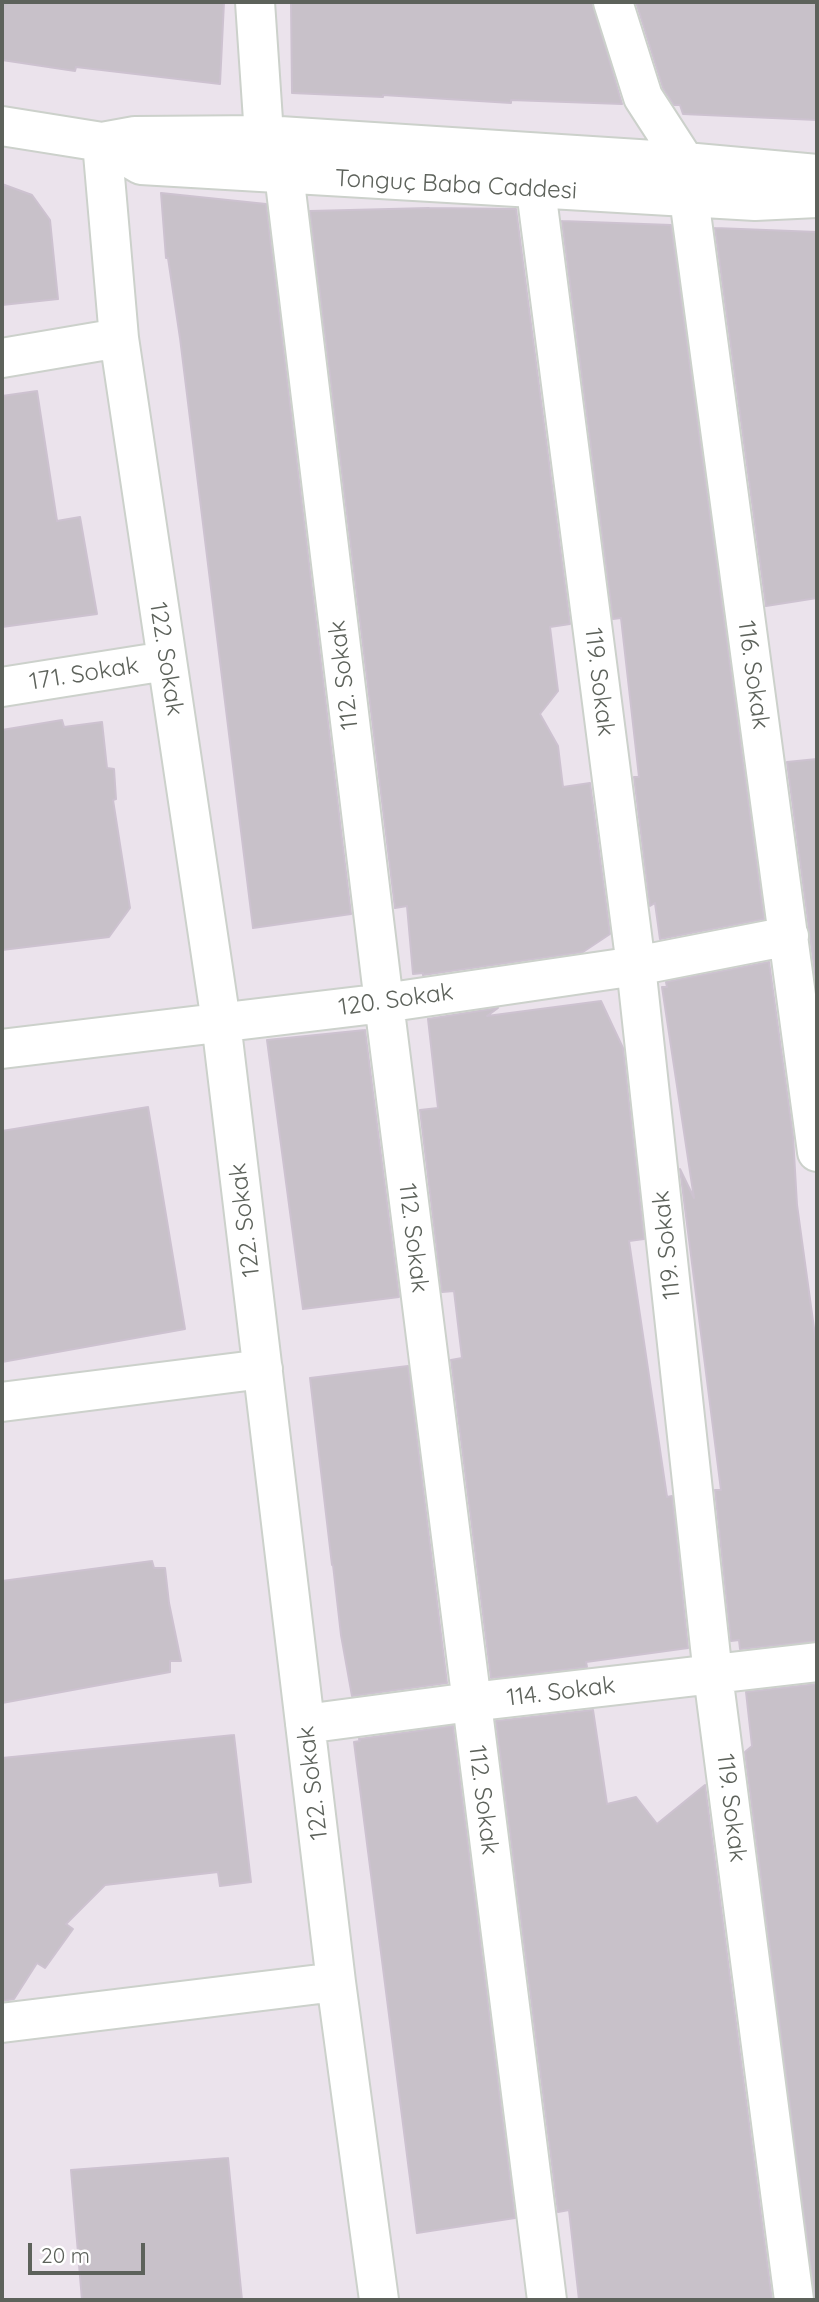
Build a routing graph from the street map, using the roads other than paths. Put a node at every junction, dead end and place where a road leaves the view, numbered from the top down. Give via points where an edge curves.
1 (255, 2) edge
2 (613, 2) edge
3 (2, 126) edge
4 (264, 135) junction
5 (102, 142) junction
6 (284, 174) junction
7 (817, 174) edge
8 (687, 180) junction
9 (536, 190) junction
10 (817, 198) edge
11 (119, 338) junction
12 (2, 358) edge
13 (166, 661) junction
14 (2, 687) edge
15 (789, 936) junction
16 (636, 966) junction
17 (384, 1003) junction
18 (221, 1022) junction
19 (2, 1049) edge
20 (817, 1152) edge
21 (263, 1369) junction
22 (2, 1402) edge
23 (817, 1662) edge
24 (713, 1675) junction
25 (471, 1702) junction
26 (305, 1724) junction
27 (336, 1982) junction
28 (2, 2023) edge
29 (379, 2300) edge
30 (547, 2300) edge
31 (794, 2300) edge

1 - 4 street
2 - 8 street via 643,97
3 - 5 street, Tonguç Baba Caddesi
4 - 5 street, Tonguç Baba Caddesi via 135,136
4 - 8 street, Tonguç Baba Caddesi
5 - 6 street, Tonguç Baba Caddesi via 141,165
5 - 11 street, 122. Sokak
6 - 9 street, Tonguç Baba Caddesi
6 - 17 street, 112. Sokak
7 - 8 street, Tonguç Baba Caddesi
8 - 9 street, Tonguç Baba Caddesi
8 - 10 street, Tonguç Baba Caddesi via 755,201
8 - 15 street, 116. Sokak
9 - 16 street, 119. Sokak
11 - 12 street
11 - 13 street, 122. Sokak
13 - 14 street, 171. Sokak
13 - 18 street, 122. Sokak
15 - 16 street, 120. Sokak
15 - 20 street, 116. Sokak
16 - 17 street, 120. Sokak
16 - 24 street, 119. Sokak
17 - 18 street, 120. Sokak
17 - 25 street, 112. Sokak
18 - 19 street, 120. Sokak
18 - 21 street, 122. Sokak
21 - 22 street
21 - 26 street, 122. Sokak
23 - 24 street, 114. Sokak
24 - 25 street, 114. Sokak
24 - 31 street, 119. Sokak
25 - 26 street, 114. Sokak
25 - 30 street, 112. Sokak
26 - 27 street, 122. Sokak
27 - 28 street
27 - 29 street, 122. Sokak

